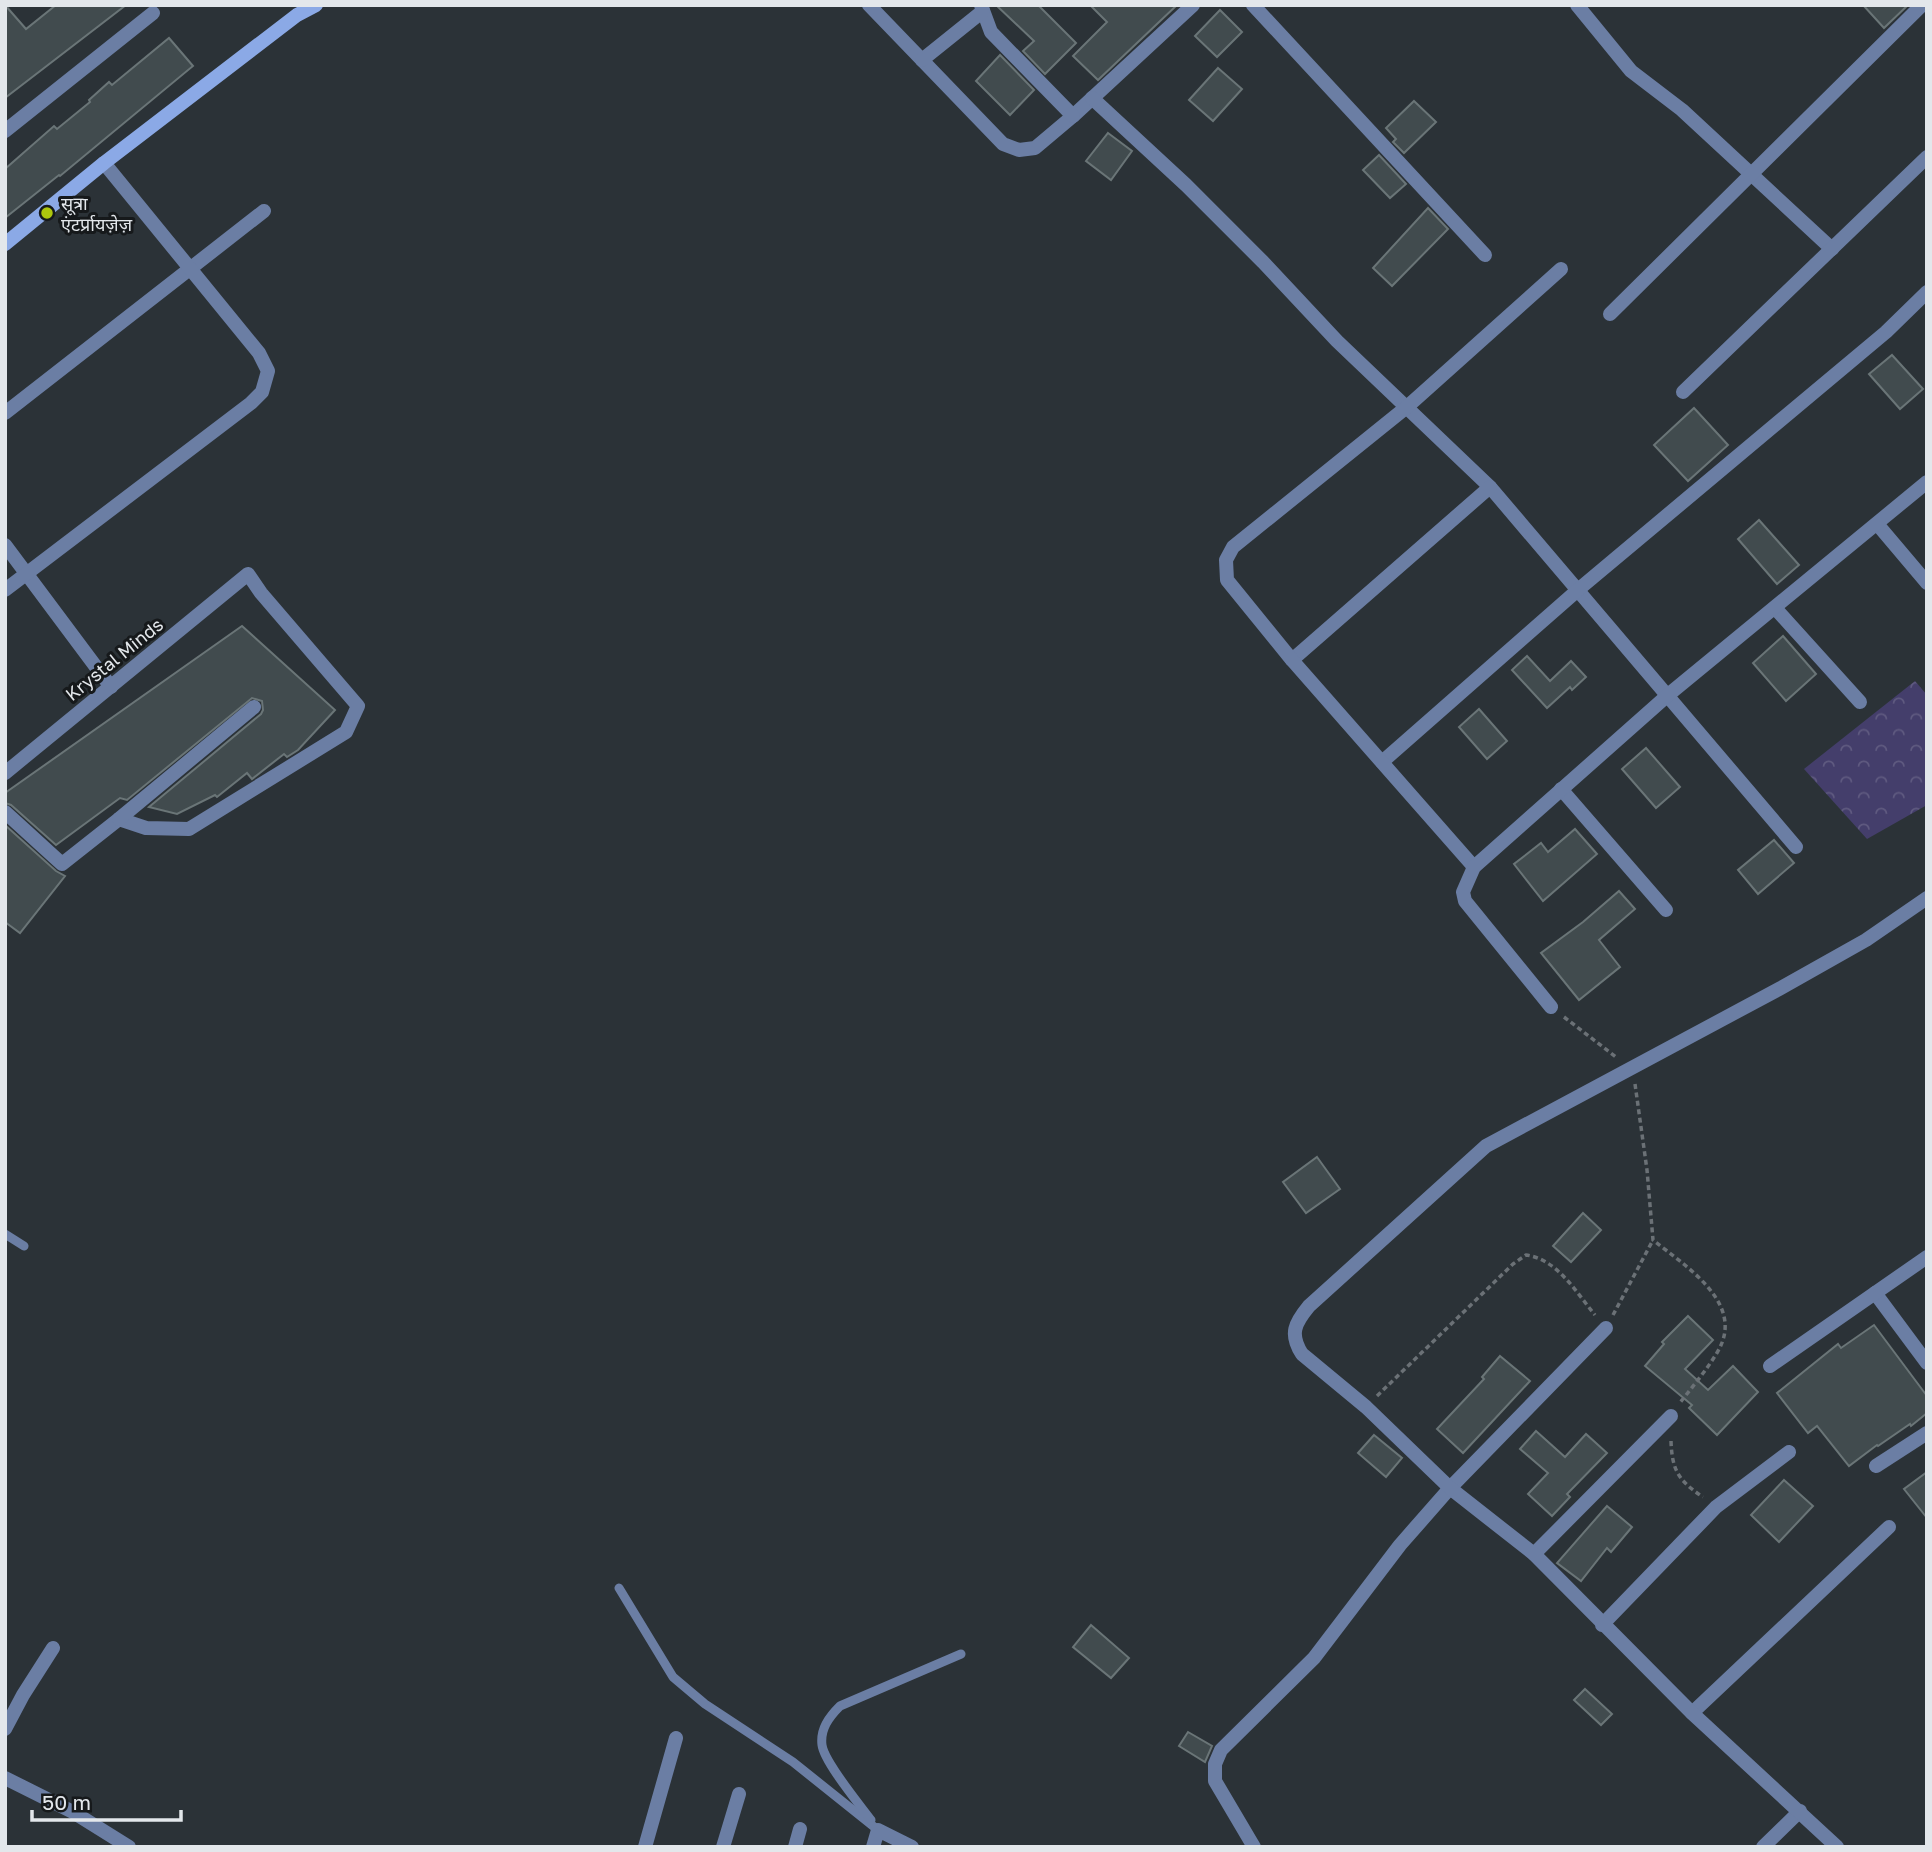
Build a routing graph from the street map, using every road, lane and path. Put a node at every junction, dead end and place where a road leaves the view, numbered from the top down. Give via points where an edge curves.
1 (316, 5) edge
2 (869, 5) edge
3 (1194, 5) edge
4 (1253, 5) edge
5 (1577, 5) edge
6 (1922, 5) edge
7 (982, 8) edge
8 (153, 13) dead end
9 (922, 60) junction
10 (1092, 98) junction
11 (1073, 116) junction
12 (5, 131) edge
13 (1927, 157) edge
14 (104, 163) junction
15 (1750, 176) junction
16 (264, 211) dead end
17 (5, 244) edge
18 (1832, 249) junction
19 (1485, 255) dead end
20 (1561, 269) dead end
21 (191, 270) junction
22 (1927, 292) edge
23 (1610, 314) dead end
24 (1683, 392) dead end
25 (1408, 406) junction
26 (5, 414) edge
27 (1927, 482) edge
28 (1490, 486) junction
29 (1878, 525) junction
30 (5, 545) edge
31 (28, 573) junction
32 (1927, 583) edge
33 (1579, 589) junction
34 (5, 590) edge
35 (1775, 608) junction
36 (1292, 660) junction
37 (111, 687) junction
38 (1668, 695) junction
39 (1860, 702) dead end
40 (254, 707) dead end
41 (1382, 762) junction
42 (5, 773) edge
43 (1561, 789) junction
44 (5, 812) edge
45 (119, 819) junction
46 (1796, 848) dead end
47 (1474, 867) junction
48 (1927, 898) edge
49 (1667, 910) dead end
50 (1551, 1007) joint
51 (1633, 1070) junction
52 (5, 1234) edge
53 (1653, 1240) junction
54 (24, 1246) dead end
55 (1927, 1257) edge
56 (1875, 1293) junction
57 (1606, 1328) junction
58 (1927, 1363) edge
59 (1770, 1366) dead end
60 (1366, 1407) junction
61 (1671, 1416) junction
62 (1927, 1433) edge
63 (1789, 1452) dead end
64 (1876, 1466) dead end
65 (1450, 1488) junction
66 (1716, 1507) junction
67 (1889, 1527) dead end
68 (1534, 1554) junction
69 (619, 1588) dead end
70 (1602, 1625) junction
71 (53, 1648) dead end
72 (961, 1654) dead end
73 (1692, 1713) junction
74 (5, 1729) edge
75 (676, 1738) dead end
76 (5, 1778) edge
77 (739, 1794) dead end
78 (1800, 1811) junction
79 (800, 1829) dead end
80 (878, 1830) junction
81 (129, 1847) edge
82 (645, 1847) edge
83 (723, 1847) edge
84 (795, 1847) edge
85 (873, 1847) edge
86 (912, 1847) edge
87 (1254, 1847) edge
88 (1763, 1847) edge
89 (1837, 1847) edge

1 - 14 street
2 - 9 street
3 - 10 street
4 - 19 street
5 - 15 street via 1631,71 1682,110
6 - 15 street
7 - 9 street
7 - 11 street via 991,32
8 - 12 street
9 - 11 street via 1003,144 1035,148
10 - 11 street
10 - 25 street
13 - 18 street
14 - 17 street
14 - 21 street
15 - 18 street
15 - 23 street
16 - 21 street
18 - 24 street
20 - 25 street
21 - 26 street
21 - 31 street via 259,353 268,371 262,392
22 - 33 street via 1886,332
25 - 28 street
25 - 36 street via 1233,547 1226,560 1227,580
27 - 29 street
28 - 33 street
28 - 36 street
29 - 32 street
29 - 35 street
30 - 31 street
31 - 34 street
31 - 37 street
33 - 38 street
33 - 41 street
35 - 38 street
35 - 39 street
36 - 41 street
37 - 42 street, Krystal Minds
37 - 45 street, Krystal Minds via 248,574 358,706 346,732 189,829 146,828
38 - 43 street
38 - 46 street
40 - 45 street
41 - 47 street
43 - 47 street
43 - 49 street
44 - 45 street via 62,864
47 - 50 street via 1463,892 1465,901
48 - 51 street via 1866,940
50 - 51 path
51 - 53 path
51 - 60 street via 1486,1146 1309,1306 1298,1320 1295,1343
52 - 54 lane
53 - 57 path
53 - 61 path via 1698,1276 1722,1304 1727,1326 1719,1349
55 - 56 street
56 - 58 street
56 - 59 street
57 - 60 path via 1563,1275 1540,1257 1526,1255
57 - 65 street
60 - 65 street
61 - 66 path via 1675,1472
61 - 68 street
62 - 64 street
63 - 66 street
65 - 68 street
65 - 87 street via 1314,1658 1221,1750 1215,1781
66 - 70 street
67 - 73 street
68 - 70 street
69 - 80 lane via 673,1677 705,1704 793,1762
70 - 73 street
71 - 74 street
72 - 80 lane via 839,1706 828,1718 822,1747
73 - 78 street
75 - 82 street
76 - 81 street
77 - 83 street
78 - 88 street
78 - 89 street
79 - 84 street
80 - 85 street
80 - 86 street

